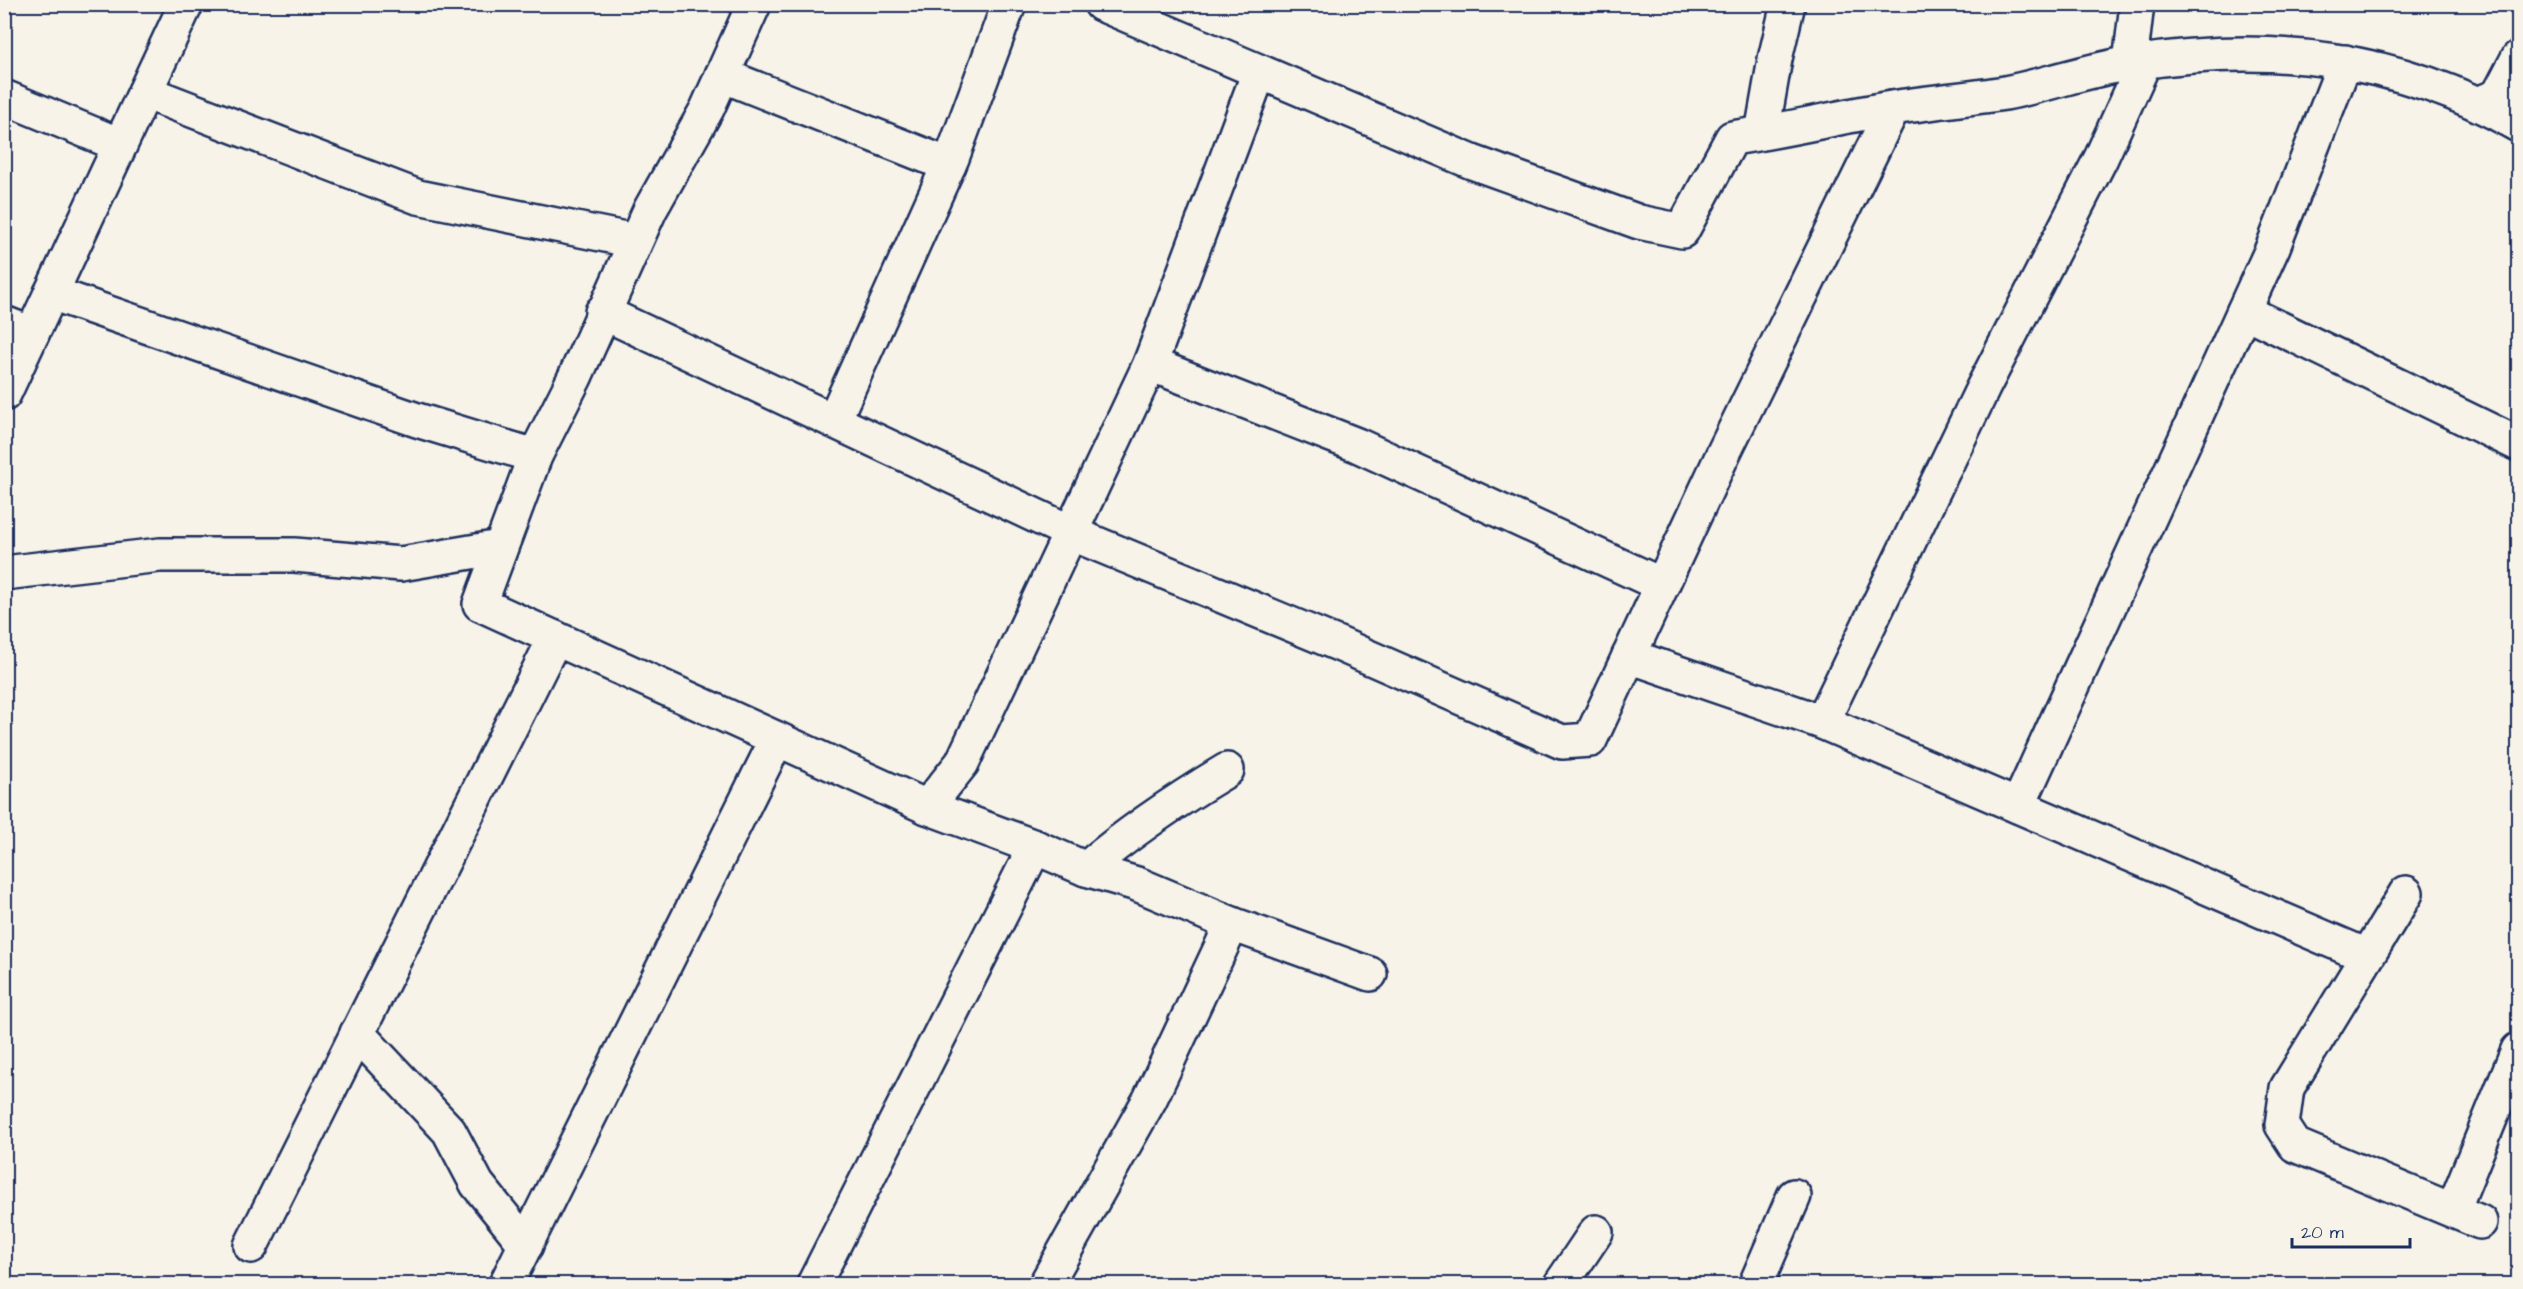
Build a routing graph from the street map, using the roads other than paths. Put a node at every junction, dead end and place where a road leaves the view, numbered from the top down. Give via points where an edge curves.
1 (186, 4) edge
2 (754, 4) edge
3 (1009, 4) edge
4 (1101, 4) edge
5 (1788, 4) edge
6 (2137, 4) edge
7 (2518, 58) edge
8 (2138, 62) junction
9 (2345, 62) junction
10 (1259, 72) junction
11 (722, 75) junction
12 (145, 92) junction
13 (4, 97) edge
14 (2480, 103) junction
15 (1893, 108) junction
16 (2518, 125) edge
17 (1762, 133) junction
18 (120, 145) junction
19 (949, 165) junction
20 (635, 241) junction
21 (51, 293) junction
22 (2244, 311) junction
23 (602, 312) junction
24 (18, 329) edge
25 (1150, 364) junction
26 (4, 394) edge
27 (834, 420) junction
28 (2518, 444) edge
29 (535, 456) junction
30 (1070, 532) junction
31 (500, 547) junction
32 (4, 573) edge
33 (1662, 585) junction
34 (555, 638) junction
35 (1629, 656) junction
36 (1822, 722) junction
37 (777, 739) junction
38 (1227, 770) dead end
39 (2018, 806) junction
40 (927, 807) junction
41 (1035, 847) junction
42 (1086, 869) junction
43 (2406, 893) dead end
44 (1232, 924) junction
45 (2367, 956) junction
46 (1370, 975) dead end
47 (357, 1033) junction
48 (2518, 1050) edge
49 (1794, 1196) dead end
50 (1596, 1232) dead end
51 (526, 1245) junction
52 (251, 1246) dead end
53 (1761, 1283) edge
54 (506, 1284) edge
55 (814, 1284) edge
56 (1046, 1284) edge
57 (1561, 1284) edge

1 - 12 street
2 - 11 street
3 - 19 street
4 - 10 street
5 - 17 street
6 - 8 street
7 - 14 street via 2498,96
8 - 9 street via 2194,54 2307,55
8 - 15 street via 2006,92
8 - 36 street via 2101,158 1983,388
9 - 14 street via 2374,66
9 - 22 street
10 - 17 street via 1472,162 1639,222 1682,231 1732,138
10 - 25 street
11 - 19 street
11 - 20 street
12 - 18 street
12 - 20 street via 418,197
13 - 18 street
14 - 16 street
15 - 17 street
15 - 33 street
18 - 21 street
19 - 27 street
20 - 23 street
21 - 24 street
21 - 29 street via 417,420
22 - 28 street
22 - 39 street
23 - 27 street
23 - 29 street
24 - 26 street
25 - 30 street
25 - 33 street via 1357,445
27 - 30 street
29 - 31 street
30 - 35 street via 1562,742 1590,740
30 - 40 street via 962,763
31 - 32 street via 401,564 294,555 160,555
31 - 34 street via 480,604
33 - 35 street
34 - 37 street
34 - 47 street
35 - 36 street
36 - 39 street
37 - 40 street
37 - 51 street
38 - 42 street via 1161,810
39 - 45 street
40 - 41 street
41 - 42 street
41 - 55 street
42 - 44 street via 1137,884
43 - 45 street
44 - 46 street
44 - 56 street via 1150,1099
45 - 48 street via 2287,1088 2282,1125 2295,1145 2467,1216
47 - 51 street via 449,1131 477,1184
47 - 52 street
49 - 53 street
50 - 57 street
51 - 54 street

